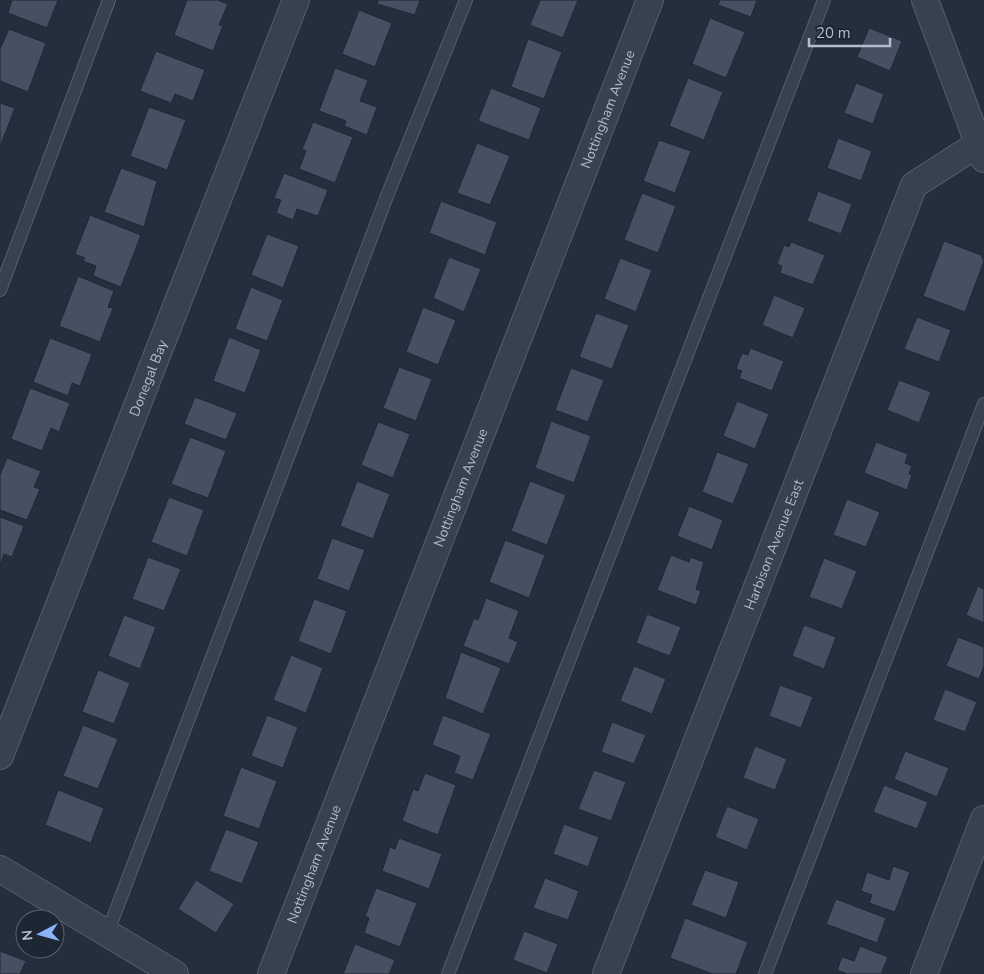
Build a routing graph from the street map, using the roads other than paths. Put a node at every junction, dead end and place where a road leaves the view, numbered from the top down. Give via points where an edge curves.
1 (109, 0) edge
2 (296, 0) edge
3 (466, 0) edge
4 (650, 0) edge
5 (824, 0) edge
6 (925, 0) edge
7 (981, 152) edge
8 (0, 290) edge
9 (984, 404) edge
10 (0, 756) edge
11 (984, 819) edge
12 (0, 869) edge
13 (107, 934) junction
14 (175, 974) edge
15 (271, 974) edge
16 (448, 974) edge
17 (606, 974) edge
18 (765, 974) edge
19 (924, 974) edge

1 - 8 lane
2 - 10 street, Donegal Bay
3 - 13 lane via 387,196
4 - 15 street, Nottingham Avenue
5 - 16 lane
6 - 7 street
7 - 17 street, Harbison Avenue East via 914,186
9 - 18 lane
11 - 19 street
12 - 13 street
13 - 14 street

